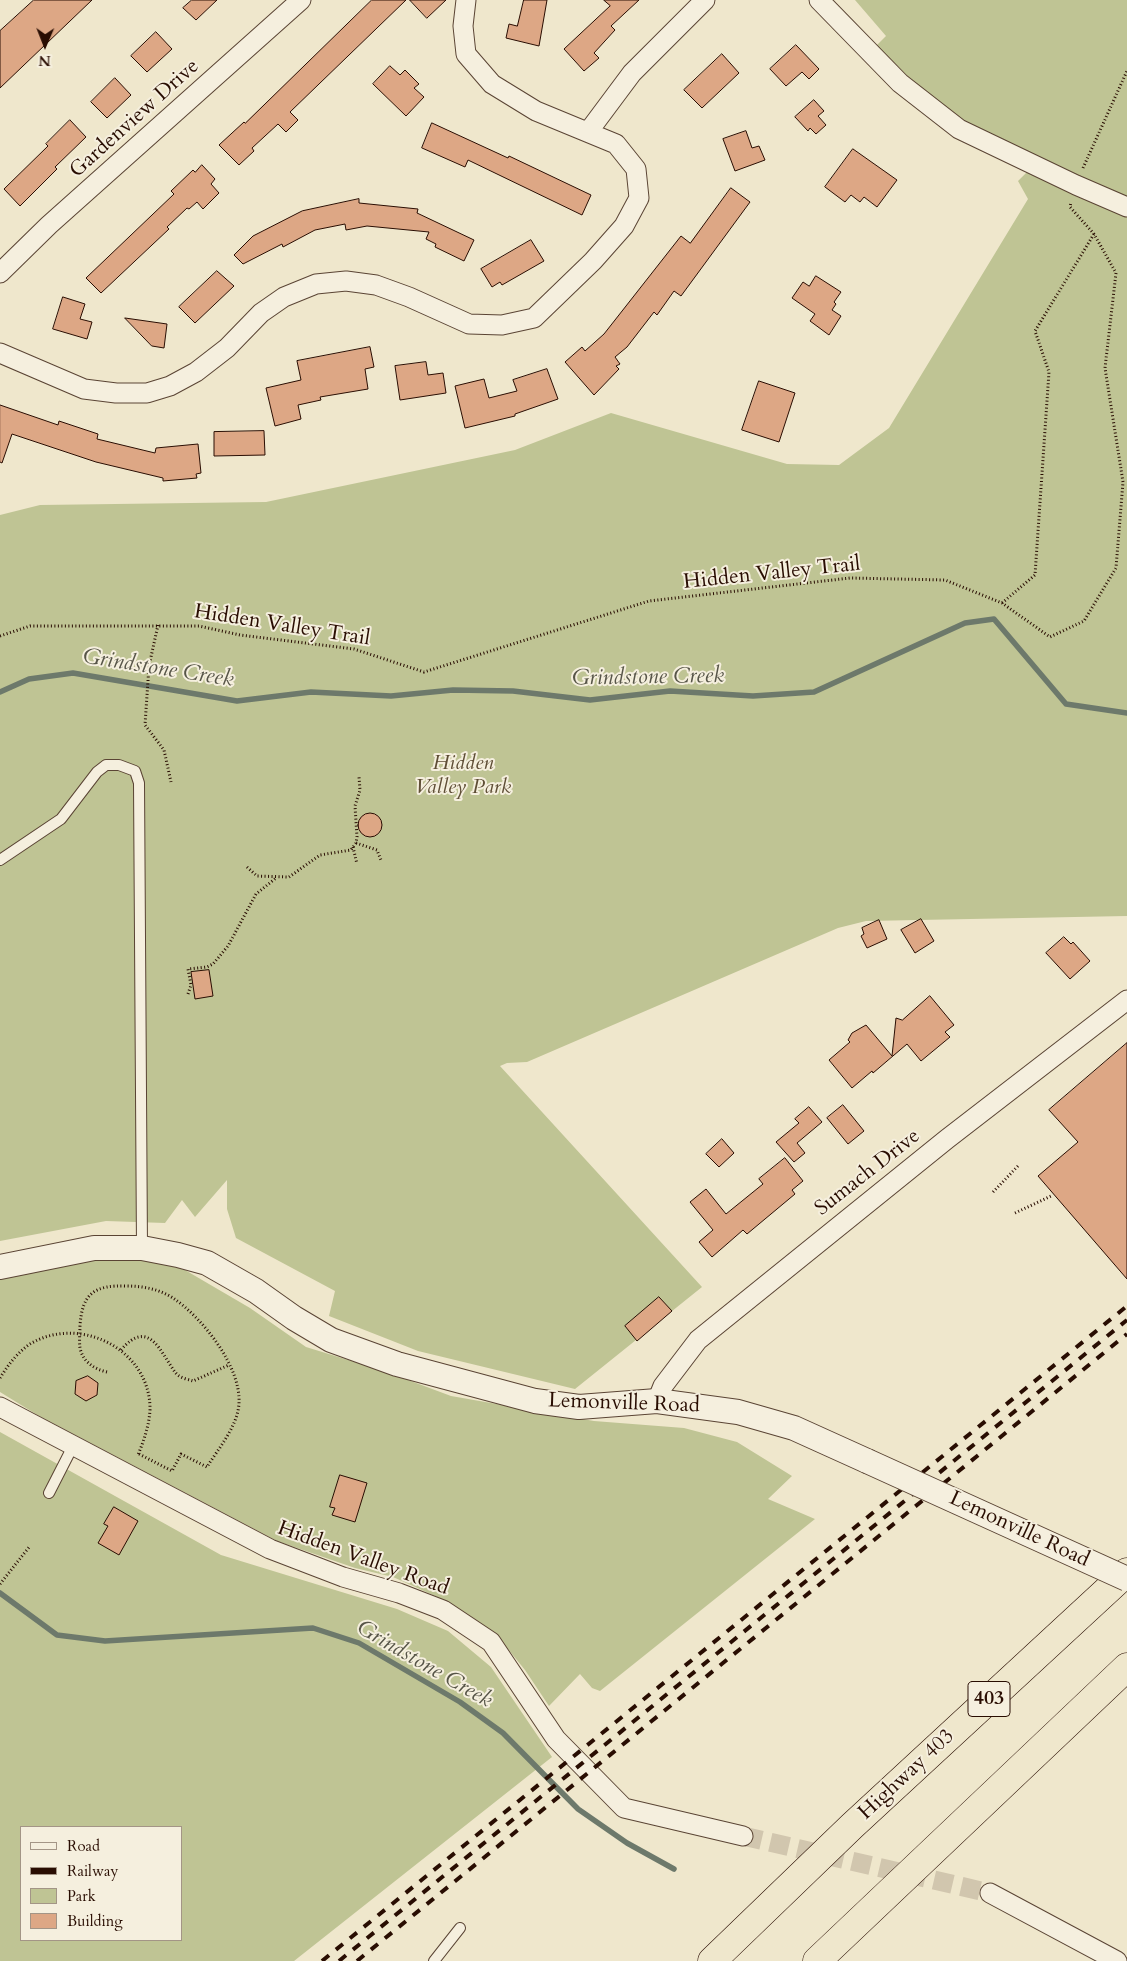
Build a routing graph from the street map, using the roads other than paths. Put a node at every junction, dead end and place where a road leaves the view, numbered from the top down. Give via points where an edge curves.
1 (301, 0) edge
2 (466, 0) edge
3 (705, 0) edge
4 (819, 0) edge
5 (588, 132) junction
6 (1127, 207) edge
7 (0, 273) edge
8 (0, 353) edge
9 (0, 860) edge
10 (1127, 1000) edge
11 (142, 1248) junction
12 (0, 1267) edge
13 (657, 1401) junction
14 (0, 1407) edge
15 (73, 1446) junction
16 (49, 1493) dead end
17 (1127, 1572) edge
18 (1127, 1580) edge
19 (1127, 1667) edge
20 (742, 1836) tunnel mouth
21 (990, 1893) tunnel mouth
22 (460, 1928) dead end
23 (1115, 1960) edge
24 (434, 1961) edge
25 (712, 1961) edge
26 (818, 1961) edge

1 - 7 street, Gardenview Drive
2 - 5 street via 463,26 466,54 492,84 536,111
3 - 5 street via 632,74
4 - 6 street via 900,83 959,129
5 - 8 street via 616,144 636,168 639,198 624,226 534,318 502,325 469,324 376,285 346,281 316,284 284,297 261,313 227,348 196,372 170,386 147,393 84,388
9 - 11 lane via 61,819 106,765 119,764 135,771 139,783
10 - 13 street, Sumach Drive via 947,1139 698,1340 663,1386
11 - 12 street, Lemonville Road via 94,1248
11 - 13 street, Lemonville Road via 207,1263 331,1340 398,1364 535,1401 579,1406
13 - 18 street, Lemonville Road, bridge via 738,1412 794,1428
14 - 15 street, Hidden Valley Road
15 - 16 lane
15 - 20 street, Hidden Valley Road via 270,1549 443,1610 491,1642 556,1739 624,1808
17 - 25 highway, Highway 403 / 403 via 852,1826
19 - 26 highway
21 - 23 street
22 - 24 lane

